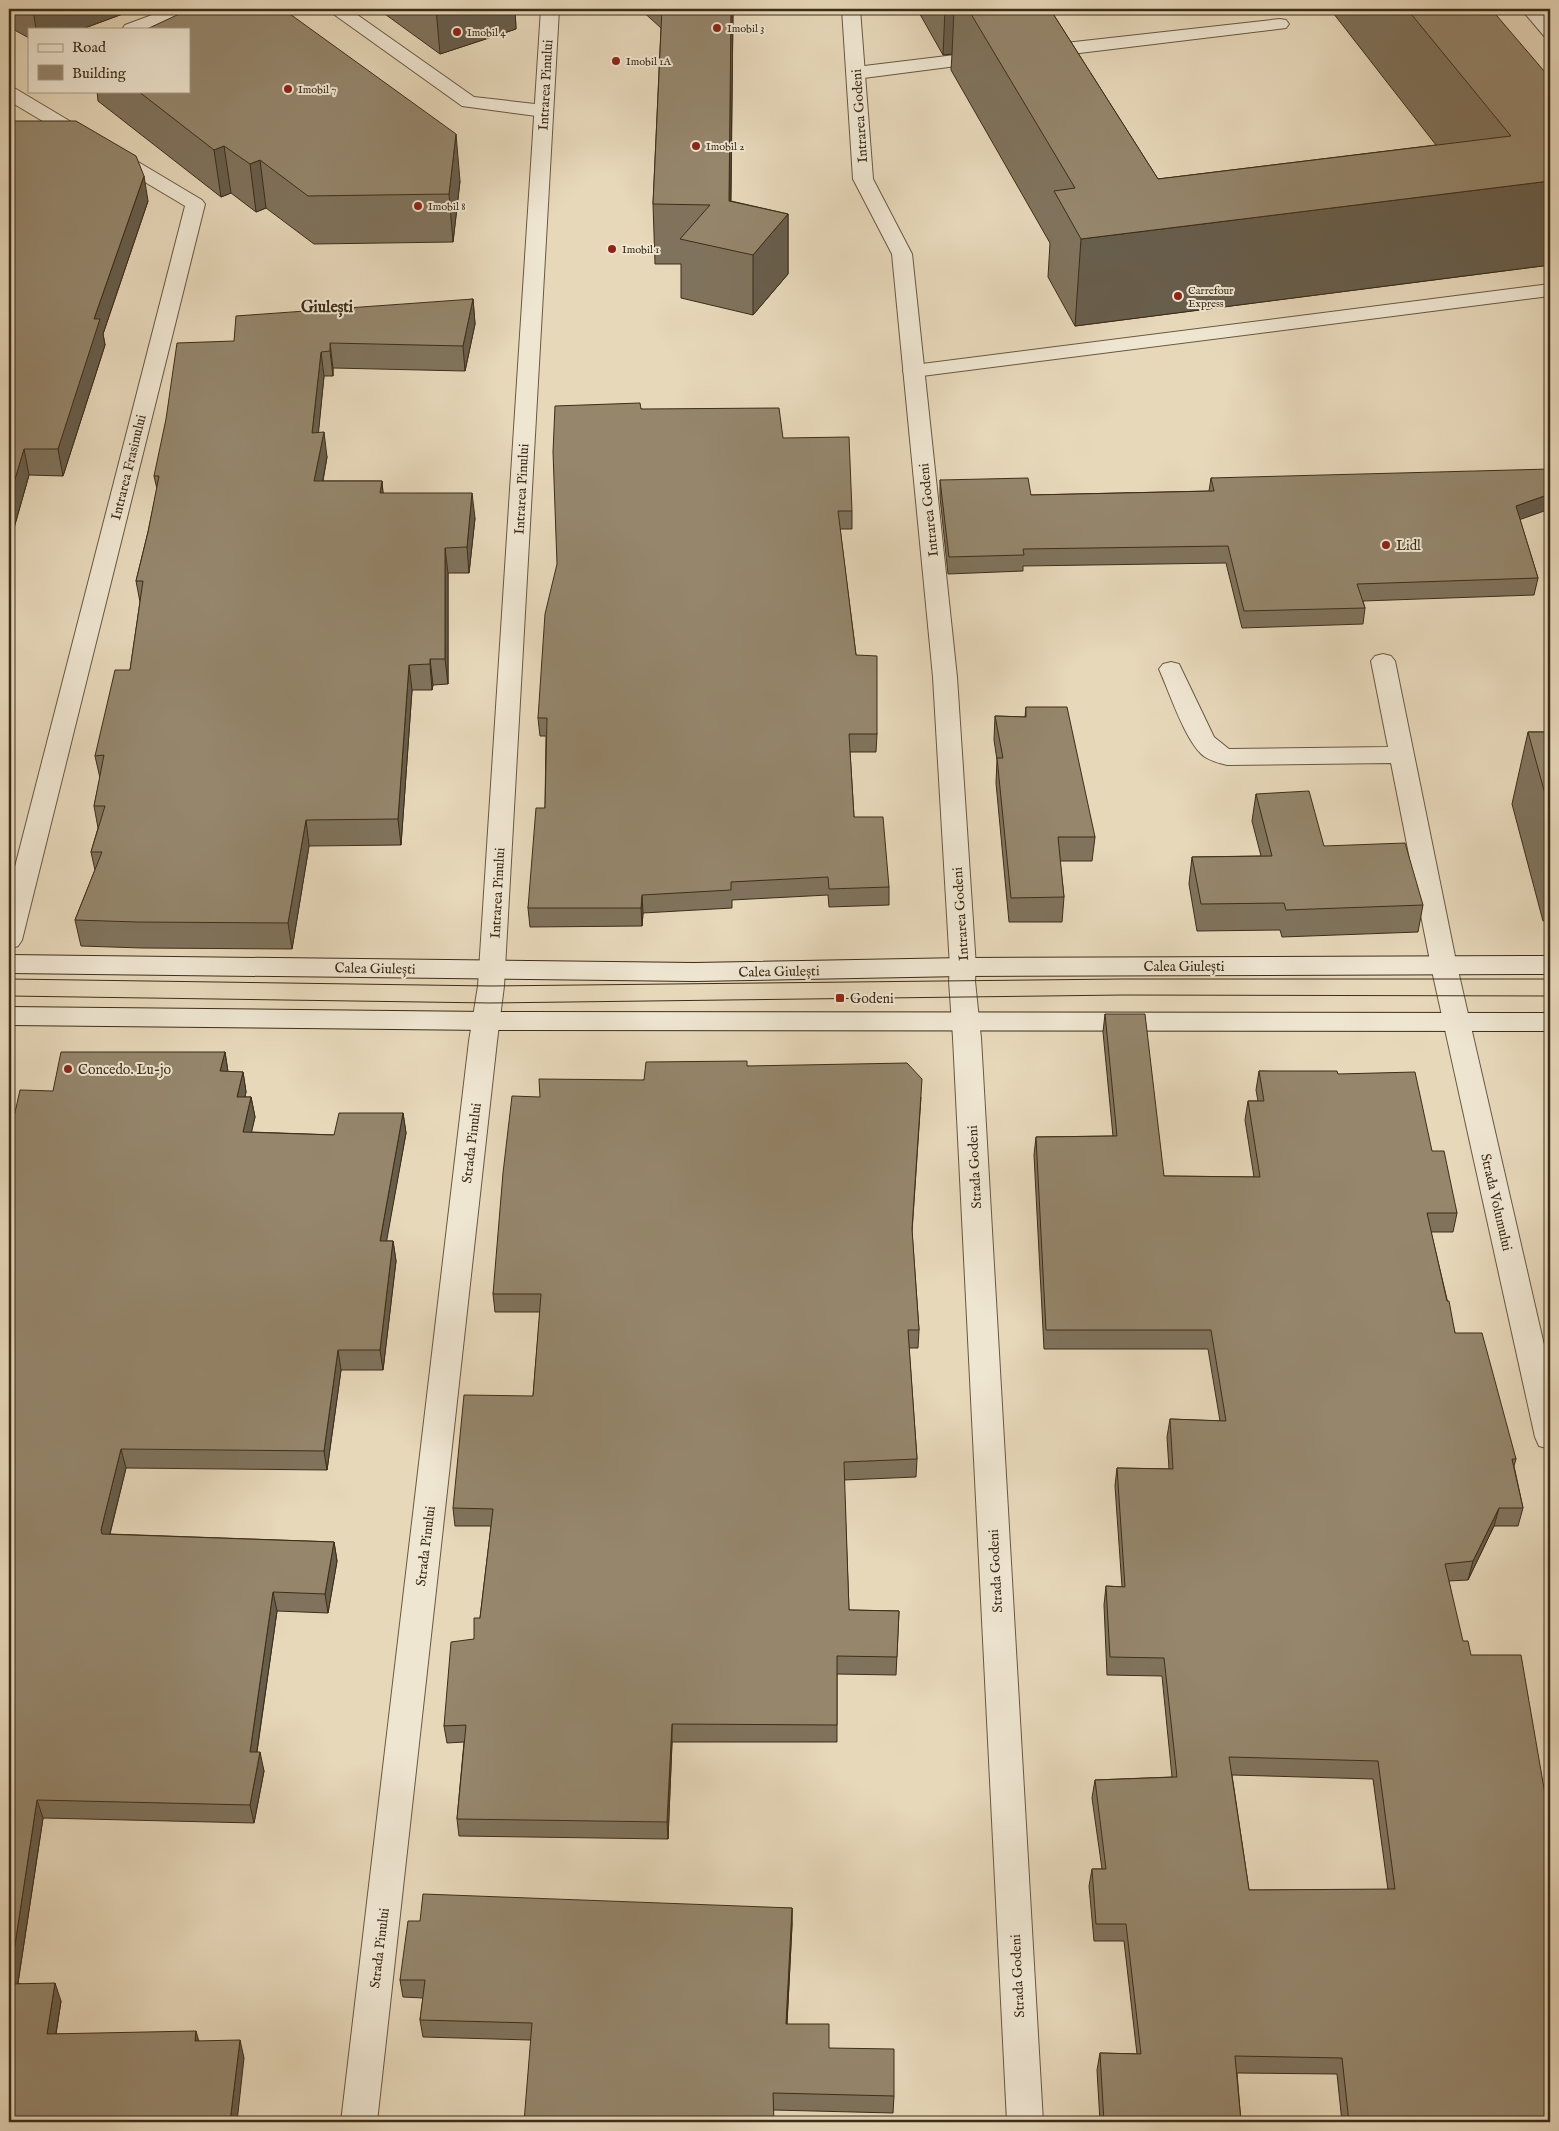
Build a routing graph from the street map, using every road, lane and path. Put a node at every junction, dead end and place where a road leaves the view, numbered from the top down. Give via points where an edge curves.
1 (184, 9) edge
2 (338, 9) edge
3 (550, 9) edge
4 (851, 9) edge
5 (1530, 9) edge
6 (1280, 24) dead end
7 (135, 28) edge
8 (1550, 32) edge
9 (1025, 53) edge
10 (1006, 56) edge
11 (856, 73) junction
12 (9, 92) edge
13 (544, 111) junction
14 (1550, 290) edge
15 (914, 371) junction
16 (1383, 661) dead end
17 (1171, 668) dead end
18 (1402, 755) junction
19 (9, 940) edge
20 (9, 964) edge
21 (1550, 965) edge
22 (1444, 966) junction
23 (963, 967) junction
24 (492, 970) junction
25 (9, 1016) edge
26 (966, 1020) junction
27 (487, 1021) junction
28 (1456, 1022) junction
29 (1550, 1022) edge
30 (1550, 1437) edge
31 (359, 2122) edge
32 (1025, 2122) edge

1 - 7 street
2 - 13 street via 469,102
3 - 13 street, Intrarea Pinului
4 - 11 street, Intrarea Godeni
5 - 8 street
6 - 9 street
10 - 11 street
11 - 15 street, Intrarea Godeni via 863,179 902,254
12 - 19 street, Intrarea Frasinului via 195,204
13 - 24 street, Intrarea Pinului
14 - 15 street
15 - 23 street, Intrarea Godeni via 945,677
16 - 18 street, Strada Volumului
17 - 18 street via 1202,739 1217,754 1226,757
18 - 22 street, Strada Volumului
20 - 24 street, Calea Giulești
21 - 22 street, Calea Giulești
22 - 23 street, Calea Giulești
22 - 28 street, Strada Volumului
23 - 24 street, Calea Giulești via 694,972
23 - 26 street, Intrarea Godeni
24 - 27 street, Strada Pinului
25 - 27 street
26 - 27 street
26 - 28 street
26 - 32 street, Strada Godeni
27 - 31 street, Strada Pinului
28 - 29 street
28 - 30 street, Strada Volumului

